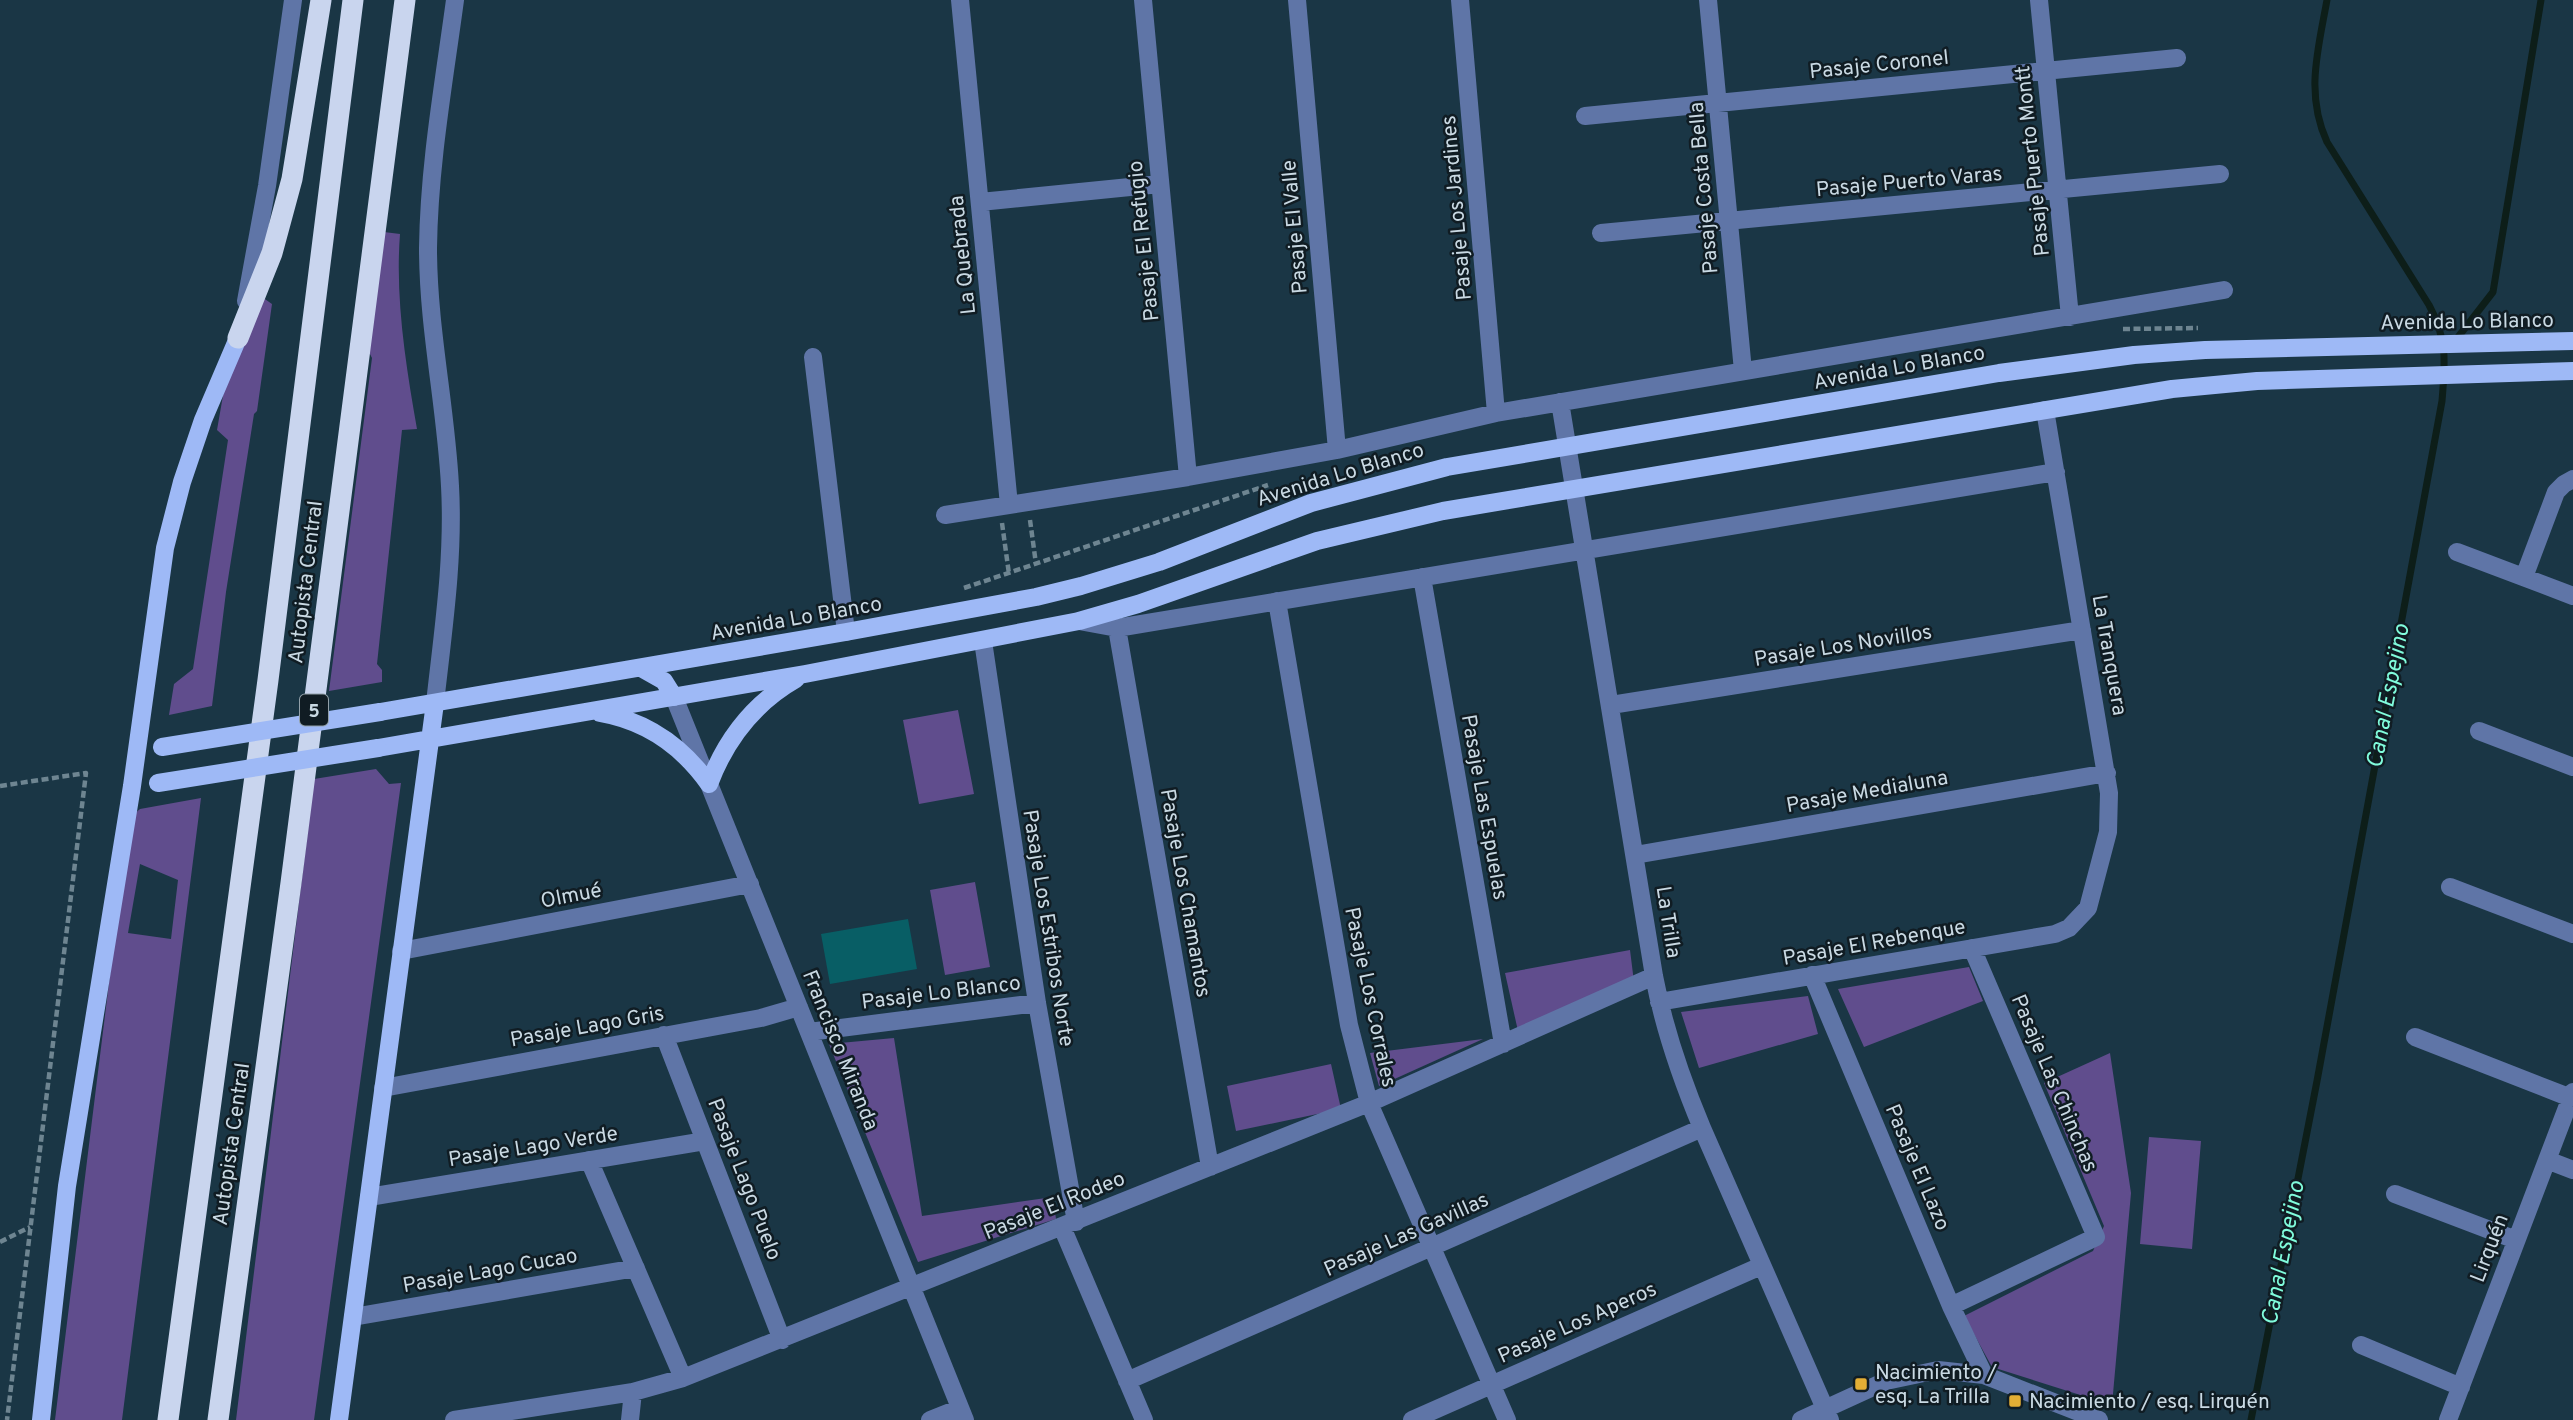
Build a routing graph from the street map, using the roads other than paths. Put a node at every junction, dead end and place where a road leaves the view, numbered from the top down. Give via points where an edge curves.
1 (293, 0) edge
2 (321, 0) edge
3 (353, 0) edge
4 (405, 0) edge
5 (455, 0) edge
6 (960, 0) edge
7 (1143, 0) edge
8 (1297, 0) edge
9 (1460, 0) edge
10 (1708, 0) edge
11 (2039, 0) edge
12 (2177, 58) dead end
13 (2046, 71) junction
14 (1717, 103) junction
15 (1585, 116) dead end
16 (2220, 174) dead end
17 (1160, 184) junction
18 (2058, 189) junction
19 (980, 202) junction
20 (1729, 220) junction
21 (1601, 233) dead end
22 (2224, 290) dead end
23 (2070, 317) junction
24 (238, 338) junction
25 (2573, 341) edge
26 (813, 357) dead end
27 (2573, 371) edge
28 (1743, 372) junction
29 (1560, 402) junction
30 (2045, 410) junction
31 (1496, 413) junction
32 (1567, 446) junction
33 (1337, 450) junction
34 (2056, 472) junction
35 (1188, 477) junction
36 (2573, 480) edge
37 (1575, 489) junction
38 (1012, 504) junction
39 (945, 515) dead end
40 (1585, 550) junction
41 (2457, 552) dead end
42 (1422, 577) junction
43 (2524, 577) junction
44 (2573, 596) edge
45 (1277, 601) junction
46 (1079, 621) junction
47 (1117, 628) junction
48 (2082, 631) junction
49 (846, 632) junction
50 (983, 641) junction
51 (641, 668) junction
52 (805, 674) junction
53 (674, 697) junction
54 (435, 703) junction
55 (1611, 705) junction
56 (590, 712) junction
57 (2479, 731) dead end
58 (430, 739) junction
59 (137, 751) junction
60 (2573, 767) edge
61 (2106, 773) junction
62 (709, 784) junction
63 (132, 786) junction
64 (1635, 855) junction
65 (750, 884) junction
66 (2450, 887) dead end
67 (2088, 908) joint
68 (2573, 934) edge
69 (1972, 948) junction
70 (401, 951) junction
71 (1812, 975) junction
72 (1654, 976) junction
73 (1659, 1002) junction
74 (1037, 1003) junction
75 (799, 1007) junction
76 (809, 1032) junction
77 (664, 1035) junction
78 (2415, 1037) dead end
79 (1503, 1044) junction
80 (383, 1088) junction
81 (2572, 1095) edge
82 (1369, 1103) junction
83 (1702, 1128) junction
84 (705, 1141) junction
85 (589, 1160) junction
86 (2547, 1160) junction
87 (1210, 1167) junction
88 (2573, 1170) edge
89 (2395, 1194) dead end
90 (369, 1197) junction
91 (1069, 1224) junction
92 (2516, 1240) junction
93 (1432, 1248) junction
94 (1761, 1266) junction
95 (636, 1268) junction
96 (911, 1286) junction
97 (1951, 1306) junction
98 (353, 1317) junction
99 (782, 1340) junction
100 (2361, 1345) dead end
101 (1984, 1375) junction
102 (683, 1378) junction
103 (1128, 1381) junction
104 (1491, 1385) junction
105 (2460, 1387) junction
106 (633, 1392) junction
107 (962, 1414) edge
108 (1828, 1415) edge
109 (505, 1416) edge
110 (41, 1420) edge
111 (168, 1420) edge
112 (218, 1420) edge
113 (339, 1420) edge
114 (454, 1420) edge
115 (630, 1420) edge
116 (930, 1420) edge
117 (1144, 1420) edge
118 (1412, 1420) edge
119 (1507, 1420) edge
120 (1801, 1420) edge
121 (2099, 1420) edge
122 (2448, 1420) edge

1 - 24 street via 268,186
2 - 24 highway via 292,179 272,253
3 - 111 highway, Autopista Central
4 - 112 highway, Autopista Central / 5
5 - 54 street via 428,250 451,521
6 - 19 street, La Quebrada
7 - 17 street, Pasaje El Refugio
8 - 33 street, Pasaje El Valle
9 - 31 street, Pasaje Los Jardines
10 - 14 street, Pasaje Costa Bella
11 - 13 street, Pasaje Puerto Montt
12 - 13 street, Pasaje Coronel
13 - 14 street, Pasaje Coronel
13 - 18 street, Pasaje Puerto Montt
14 - 15 street, Pasaje Coronel
14 - 20 street, Pasaje Costa Bella
16 - 18 street, Pasaje Puerto Varas
17 - 19 street
17 - 35 street, Pasaje El Refugio
18 - 20 street, Pasaje Puerto Varas
18 - 23 street, Pasaje Puerto Montt
19 - 38 street, La Quebrada
20 - 21 street, Pasaje Puerto Varas
20 - 28 street, Pasaje Costa Bella
22 - 23 street, Avenida Lo Blanco
23 - 28 street, Avenida Lo Blanco
24 - 59 main road via 182,482 165,548
25 - 32 main road, Avenida Lo Blanco via 2205,350 2073,362
26 - 49 street
27 - 30 main road via 2213,384
28 - 29 street, Avenida Lo Blanco
29 - 31 street, Avenida Lo Blanco
29 - 32 street, La Trilla
30 - 34 street, La Tranquera
30 - 37 main road
31 - 33 street, Avenida Lo Blanco
32 - 37 street, La Trilla
32 - 49 main road, Avenida Lo Blanco via 1447,467 1362,488 1080,586
33 - 35 street, Avenida Lo Blanco
34 - 40 street
34 - 48 street, La Tranquera
35 - 38 street, Avenida Lo Blanco
36 - 43 street via 2556,492
37 - 40 street, La Trilla
37 - 46 main road via 1357,530
38 - 39 street, Avenida Lo Blanco
40 - 42 street
40 - 55 street, La Trilla
41 - 43 street
42 - 45 street
42 - 79 street, Pasaje Las Espuelas
43 - 44 street
45 - 47 street
45 - 82 street, Pasaje Los Corrales via 1349,1025
46 - 47 street
46 - 50 main road
47 - 87 street, Pasaje Los Chamantos
48 - 55 street, Pasaje Los Novillos
48 - 61 street, La Tranquera
49 - 51 main road, Avenida Lo Blanco
50 - 52 main road
50 - 74 street, Pasaje Los Estribos Norte
51 - 53 main road via 664,681
51 - 54 main road, Avenida Lo Blanco
52 - 53 main road
52 - 62 main road via 767,698 743,722
53 - 56 main road
53 - 62 street, Francisco Miranda
54 - 58 main road
54 - 59 main road, Avenida Lo Blanco, bridge
55 - 64 street, La Trilla
56 - 58 main road
56 - 62 main road via 635,722 656,733 686,755
57 - 60 street
58 - 63 main road, bridge
58 - 70 main road
59 - 63 main road
61 - 64 street, Pasaje Medialuna
61 - 67 street, La Tranquera via 2108,832
62 - 65 street, Francisco Miranda
63 - 110 main road via 67,1186
64 - 72 street, La Trilla
65 - 70 street, Olmué
65 - 75 street, Francisco Miranda
66 - 68 street
67 - 69 street, Pasaje El Rebenque via 2069,928 2055,934
69 - 71 street, Pasaje El Rebenque
69 - 97 street, Pasaje Las Chinchas via 2096,1237
70 - 80 main road
71 - 73 street, Pasaje El Rebenque
71 - 97 street, Pasaje El Lazo
72 - 73 street, La Trilla
72 - 79 street, Pasaje El Rodeo
73 - 83 street, La Trilla via 1672,1051
74 - 76 street, Pasaje Lo Blanco
74 - 91 street, Pasaje Los Estribos Norte
75 - 76 street, Francisco Miranda
75 - 77 street, Pasaje Lago Gris
76 - 96 street, Francisco Miranda
77 - 80 street, Pasaje Lago Gris
77 - 84 street, Pasaje Lago Puelo
78 - 81 street
79 - 82 street, Pasaje El Rodeo
80 - 90 main road
81 - 86 street, Lirquén
82 - 87 street, Pasaje El Rodeo
82 - 93 street, Pasaje Los Corrales
83 - 93 street, Pasaje Las Gavillas
83 - 94 street, La Trilla
84 - 85 street, Pasaje Lago Verde
84 - 99 street, Pasaje Lago Puelo
85 - 90 street, Pasaje Lago Verde
85 - 95 street
86 - 88 street
86 - 92 street, Lirquén
87 - 91 street, Pasaje El Rodeo
89 - 92 street
90 - 98 main road
91 - 96 street, Pasaje El Rodeo
91 - 103 street, Pasaje Los Estribos Norte
92 - 105 street, Lirquén
93 - 103 street, Pasaje Las Gavillas
93 - 104 street, Pasaje Los Corrales
94 - 104 street, Pasaje Los Aperos
94 - 108 street, La Trilla
95 - 98 street, Pasaje Lago Cucao
95 - 102 street
96 - 99 street, Pasaje El Rodeo
96 - 107 street, Francisco Miranda
97 - 101 street, Pasaje El Lazo
98 - 113 main road
99 - 102 street, Pasaje El Rodeo
100 - 105 street
101 - 108 street via 1938,1370 1912,1374 1886,1381
101 - 121 street
102 - 106 street, Pasaje El Rodeo
103 - 117 street, Pasaje Los Estribos Norte
104 - 118 street, Pasaje Los Aperos
104 - 119 street, Pasaje Los Corrales
105 - 122 street, Lirquén
106 - 109 street, Pasaje El Rodeo
106 - 115 street
107 - 116 street
108 - 120 street
109 - 114 street, Pasaje El Rodeo

